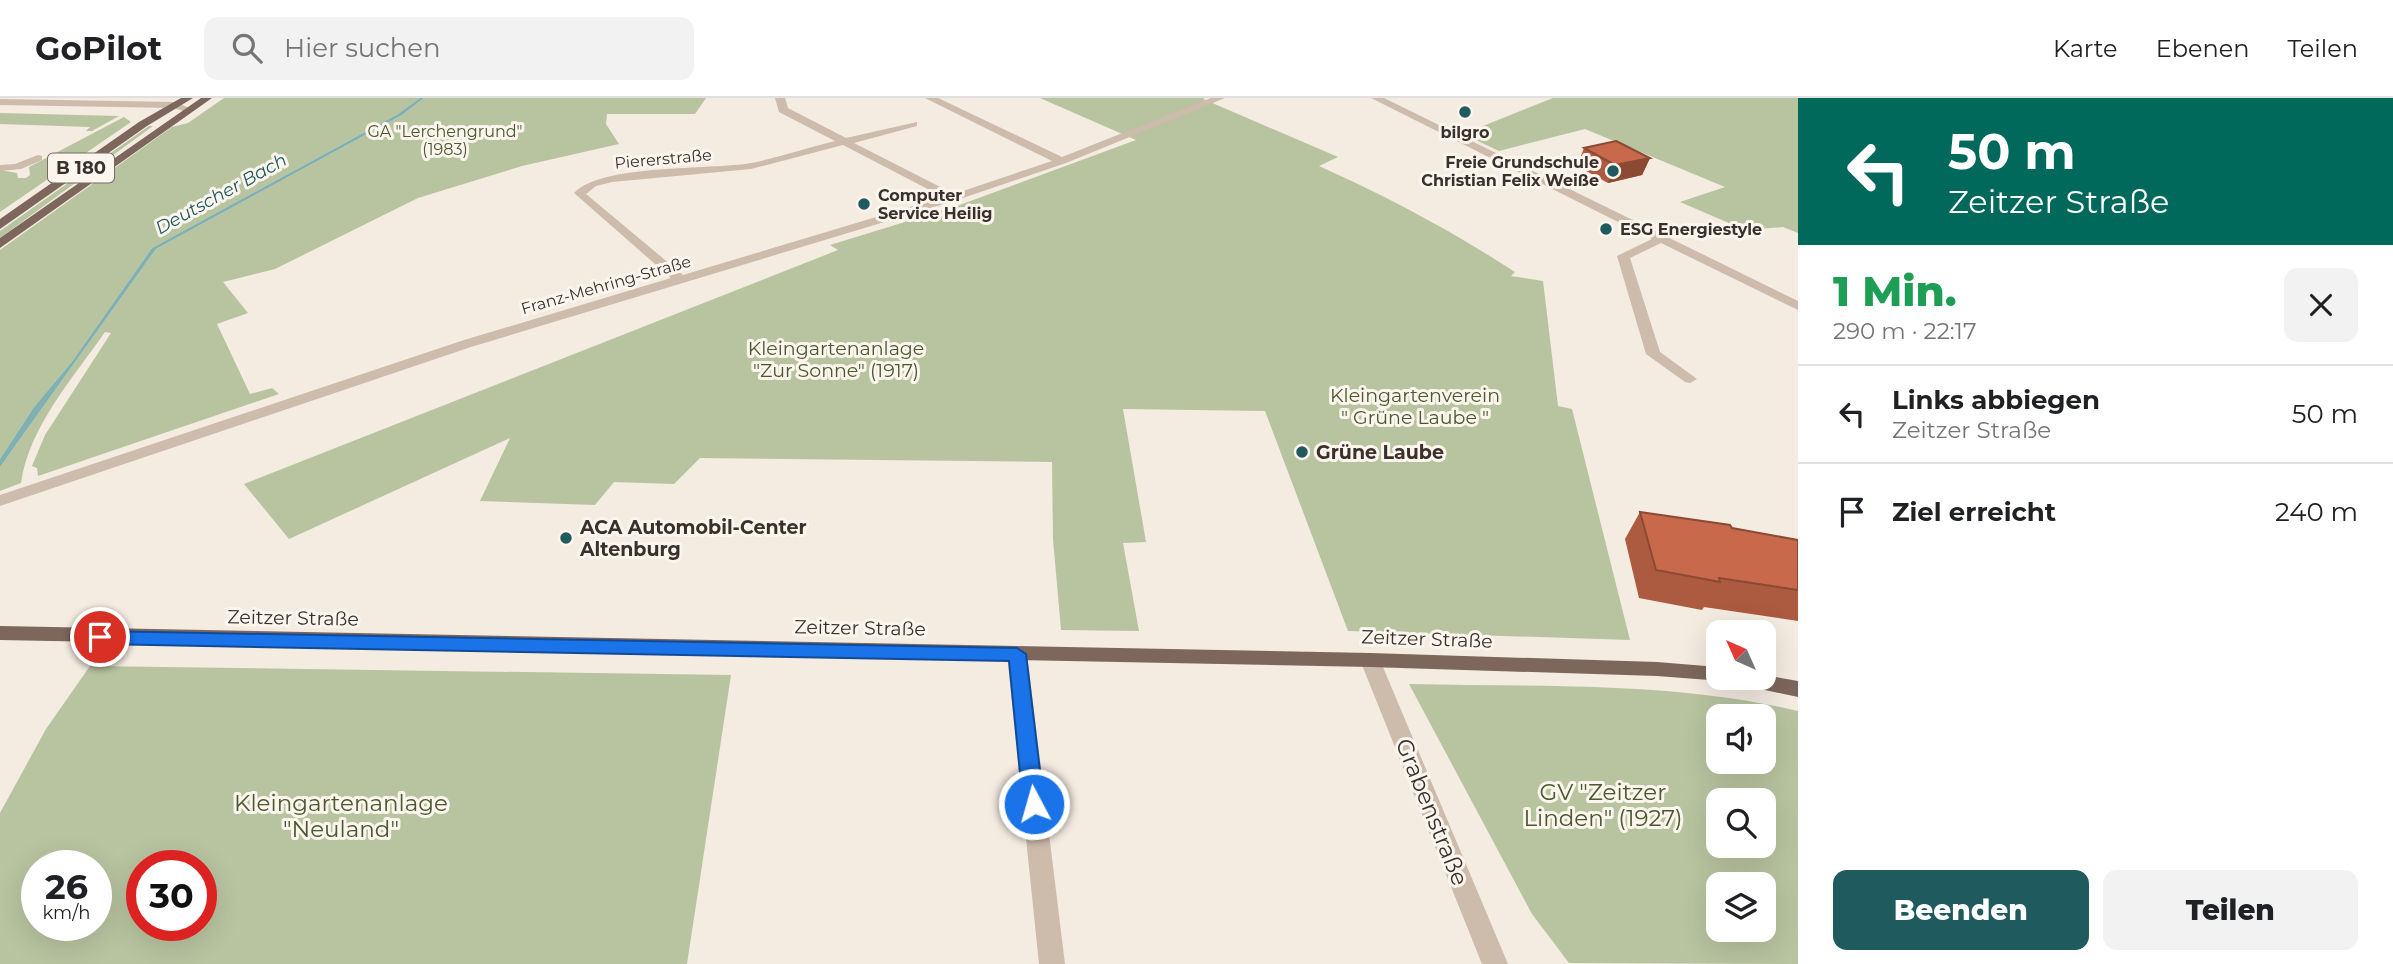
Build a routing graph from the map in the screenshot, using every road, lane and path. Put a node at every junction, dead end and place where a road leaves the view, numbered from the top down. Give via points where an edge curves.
1 (207, 98) edge
2 (780, 98) edge
3 (930, 98) edge
4 (1220, 98) edge
5 (1376, 98) edge
6 (0, 102) edge
7 (189, 104) edge
8 (175, 105) junction
9 (0, 108) edge
10 (162, 113) junction
11 (913, 124) dead end
12 (843, 143) junction
13 (38, 158) dead end
14 (1062, 161) junction
15 (0, 168) edge
16 (953, 198) junction
17 (0, 225) edge
18 (1661, 239) junction
19 (0, 244) edge
20 (682, 281) junction
21 (1798, 306) edge
22 (1690, 379) dead end
23 (0, 501) edge
24 (0, 633) edge
25 (1017, 654) junction
26 (1370, 660) junction
27 (1706, 674) edge
28 (1776, 685) edge
29 (1798, 689) edge
30 (1052, 964) edge
31 (1495, 964) edge

1 - 7 main road, B 180
2 - 12 street via 783,110
3 - 14 street
4 - 14 street, Franz-Mehring-Straße
5 - 18 street
6 - 8 street
7 - 8 street
7 - 10 street
7 - 19 main road, B 180
8 - 10 main road, B 180
9 - 10 street
10 - 17 main road, B 180
11 - 12 street, Piererstraße
12 - 16 street
12 - 20 street, Piererstraße via 751,166 606,180 580,192
13 - 15 street
14 - 16 street, Franz-Mehring-Straße
16 - 20 street, Franz-Mehring-Straße
18 - 21 street
18 - 22 street via 1623,256 1653,354
20 - 23 street, Franz-Mehring-Straße via 454,348
24 - 25 main road, Zeitzer Straße
25 - 26 main road, Zeitzer Straße
25 - 30 street
26 - 27 main road, Zeitzer Straße
26 - 31 street, Grabenstraße
28 - 29 main road

